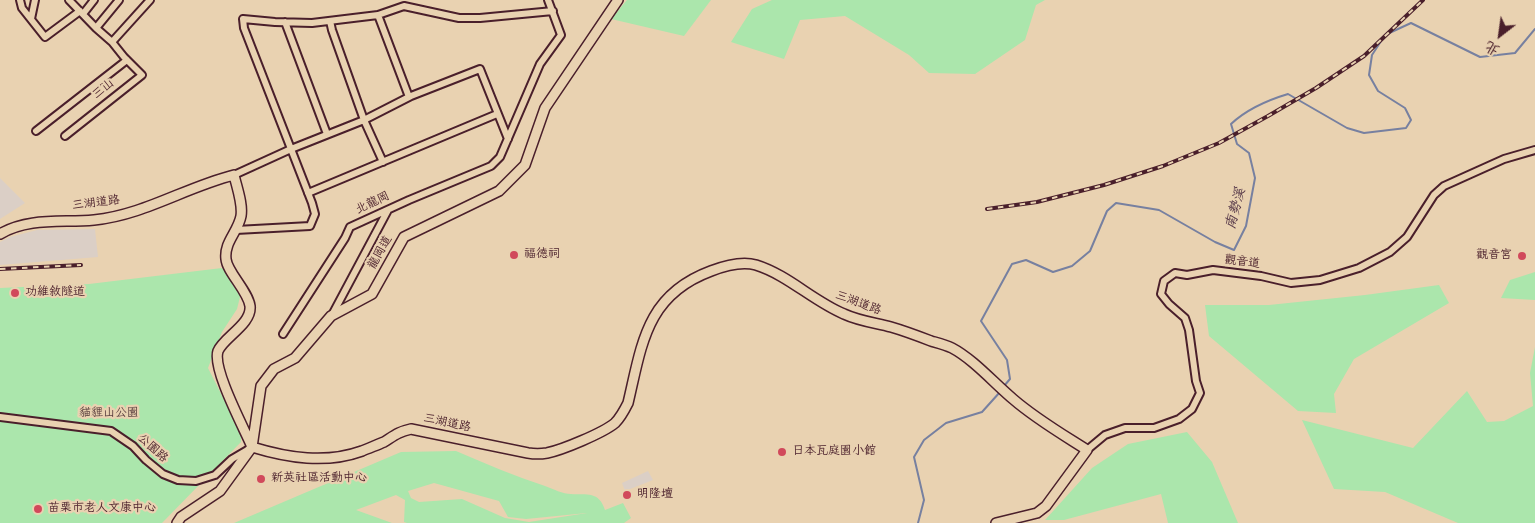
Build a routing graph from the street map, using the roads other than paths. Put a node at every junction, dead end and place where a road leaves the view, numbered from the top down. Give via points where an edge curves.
1 (20, 0) edge
2 (35, 0) edge
3 (69, 0) edge
4 (94, 0) edge
5 (119, 0) edge
6 (150, 0) edge
7 (548, 0) edge
8 (618, 0) edge
9 (553, 11) junction
10 (81, 13) junction
11 (378, 15) junction
12 (31, 19) junction
13 (330, 21) junction
14 (285, 22) junction
15 (96, 28) junction
16 (112, 42) junction
17 (127, 60) junction
18 (409, 97) junction
19 (497, 114) junction
20 (364, 120) junction
21 (36, 131) dead end
22 (327, 134) junction
23 (65, 136) dead end
24 (508, 139) junction
25 (290, 149) junction
26 (1535, 150) edge
27 (383, 162) junction
28 (234, 175) junction
29 (308, 193) junction
30 (388, 210) junction
31 (236, 230) junction
32 (0, 234) edge
33 (331, 316) junction
34 (284, 334) dead end
35 (0, 417) edge
36 (252, 447) junction
37 (1087, 450) junction
38 (177, 523) edge
39 (996, 523) edge

1 - 12 street
2 - 12 street
3 - 10 street, 三山
4 - 10 street
5 - 15 street
6 - 16 street
7 - 9 street, 北龍岡
8 - 33 street, 龍岡道 via 545,108 525,165 500,191 404,237 372,294
9 - 11 street via 460,18 404,6
9 - 24 street, 北龍岡 via 561,35 540,64
10 - 12 street via 45,37
10 - 15 street, 三山
11 - 13 street
11 - 18 street
13 - 14 street
13 - 20 street
14 - 22 street
14 - 25 street via 243,19
15 - 16 street, 三山
16 - 17 street, 三山
17 - 21 street, 三山
17 - 23 street, 三山 via 142,75
18 - 19 street via 480,69
18 - 20 street
19 - 24 street
19 - 27 street
20 - 22 street
20 - 27 street
22 - 25 street
24 - 30 street, 北龍岡 via 492,166
25 - 28 street
25 - 29 street
26 - 37 street, 觀音道 via 1504,159 1444,186 1434,195 1407,237 1390,252 1359,268 1320,280 1292,283 1213,270 1187,275 1175,273 1164,281 1161,294 1185,318 1200,393 1192,409 1179,419 1154,428 1125,428 1105,435
27 - 29 street
28 - 31 street via 242,214
28 - 32 street, 三湖道路 via 128,213 94,220 25,224
29 - 31 street via 315,214 310,226
30 - 33 street
30 - 34 street, 北龍岡 via 350,227
31 - 36 street via 228,242 226,260 250,307 245,322 218,352 219,372
33 - 36 street, 龍岡道 via 295,358 274,369 261,386
35 - 36 street, 公園路 via 111,431 163,474 178,480 196,481 215,475 232,458
36 - 37 street, 三湖道路 via 297,458 343,457 411,429 528,454 559,450 603,430 622,414 628,403 645,336 657,310 667,298 696,276 718,268 753,264 770,270 829,308 951,347 1030,413
36 - 38 street, 龍岡道 via 220,492 181,517
37 - 39 street via 1046,506 1037,513

